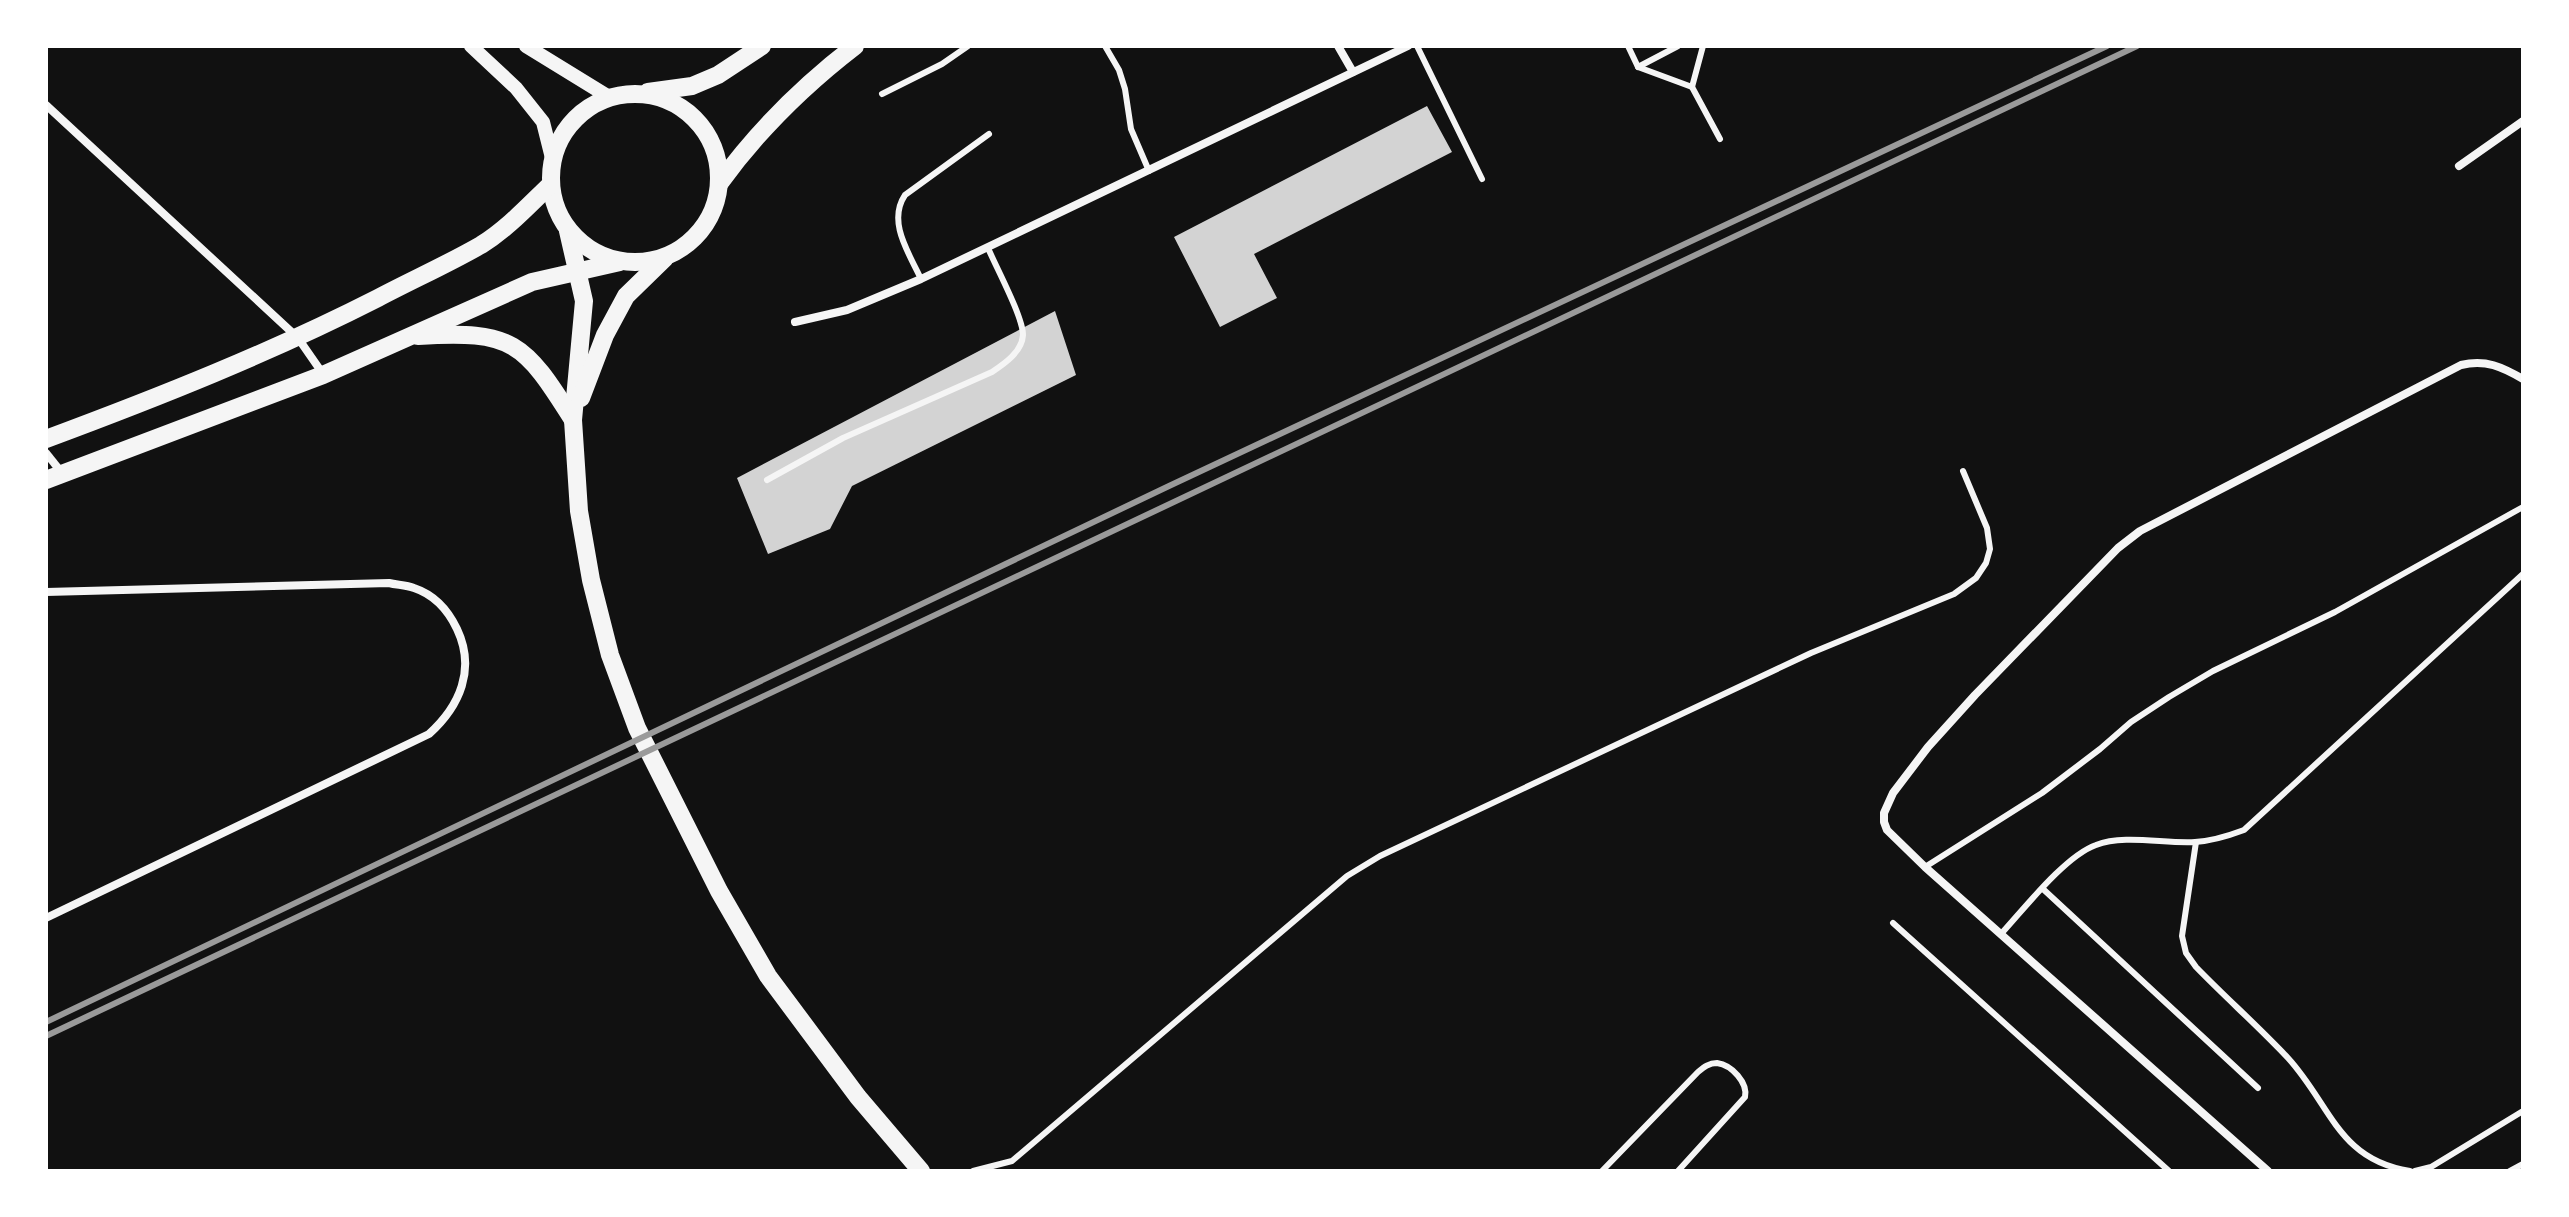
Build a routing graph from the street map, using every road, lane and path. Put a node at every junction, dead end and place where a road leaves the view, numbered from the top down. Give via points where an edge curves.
1 (471, 46) edge
2 (526, 46) edge
3 (762, 46) edge
4 (855, 46) edge
5 (968, 46) edge
6 (1105, 46) edge
7 (1338, 46) edge
8 (1408, 46) edge
9 (1417, 46) edge
10 (1628, 46) edge
11 (1678, 46) edge
12 (1703, 46) edge
13 (1638, 67) junction
14 (1353, 72) junction
15 (1692, 87) junction
16 (637, 93) junction
17 (882, 94) dead end
18 (609, 97) junction
19 (46, 105) edge
20 (2523, 121) edge
21 (989, 134) dead end
22 (1720, 139) dead end
23 (552, 158) junction
24 (2459, 166) dead end
25 (1149, 171) junction
26 (1482, 179) dead end
27 (719, 184) junction
28 (550, 185) junction
29 (568, 231) junction
30 (988, 248) junction
31 (667, 256) junction
32 (620, 262) junction
33 (577, 271) junction
34 (921, 279) junction
35 (795, 322) dead end
36 (405, 337) junction
37 (298, 338) junction
38 (323, 375) junction
39 (2523, 379) edge
40 (573, 420) junction
41 (46, 439) edge
42 (46, 453) edge
43 (1963, 471) dead end
44 (54, 476) edge
45 (767, 480) dead end
46 (2523, 507) edge
47 (2523, 574) edge
48 (46, 592) edge
49 (2196, 842) junction
50 (1925, 867) junction
51 (2043, 889) junction
52 (46, 918) edge
53 (1893, 923) dead end
54 (2001, 934) junction
55 (2258, 1088) dead end
56 (2523, 1111) edge
57 (1012, 1161) junction
58 (2523, 1164) edge
59 (922, 1170) edge
60 (973, 1171) edge
61 (1008, 1171) edge
62 (1602, 1171) edge
63 (1678, 1171) edge
64 (2169, 1171) edge
65 (2268, 1171) edge
66 (2413, 1171) edge
67 (2510, 1171) edge

1 - 23 street via 543,122
2 - 18 street
3 - 16 main road via 692,86
4 - 27 main road via 779,110
5 - 17 lane
6 - 25 lane via 1119,70 1131,129
7 - 14 street
8 - 14 street
9 - 26 lane
10 - 13 lane
11 - 13 lane
12 - 15 lane
13 - 15 lane
14 - 25 street
15 - 22 lane
16 - 18 main road
16 - 27 main road via 664,98 688,112 706,132 717,156
18 - 23 main road via 583,110 563,131
19 - 37 street
20 - 24 street
21 - 34 lane via 899,204 899,230
23 - 28 main road
25 - 30 street
27 - 31 main road via 704,228
28 - 29 main road
28 - 37 main road via 481,244
29 - 32 main road via 587,248
29 - 33 main road
30 - 34 street
30 - 45 lane via 1023,336 1008,361 843,438
31 - 32 main road
31 - 40 main road via 626,296
32 - 33 main road
33 - 36 main road via 532,282
33 - 40 main road via 584,301
34 - 35 street via 847,310
36 - 38 main road
36 - 40 main road via 482,335 506,342 537,366
37 - 38 street
37 - 41 main road via 167,395
38 - 44 main road
39 - 50 street via 2488,362 2461,365 2128,538 1928,747 1888,803 1887,830
40 - 59 main road via 579,511 610,655 669,797 768,976 858,1097
42 - 44 street
43 - 57 lane via 1987,528 1990,549 1976,578 1933,604 1811,653 1358,869
46 - 50 lane via 2169,697 2042,793
47 - 49 lane via 2244,830
48 - 52 street via 389,583 413,587 450,613 466,656 458,698 429,734
49 - 51 lane via 2097,844 2078,854
49 - 66 lane via 2182,936 2186,953 2289,1059 2349,1142 2374,1162
50 - 54 street
51 - 54 lane
51 - 55 lane
53 - 64 lane
54 - 65 street
56 - 66 lane via 2431,1167
57 - 60 lane
57 - 61 lane
58 - 67 lane
62 - 63 lane via 1698,1072 1708,1065 1727,1066 1743,1082 1745,1097

